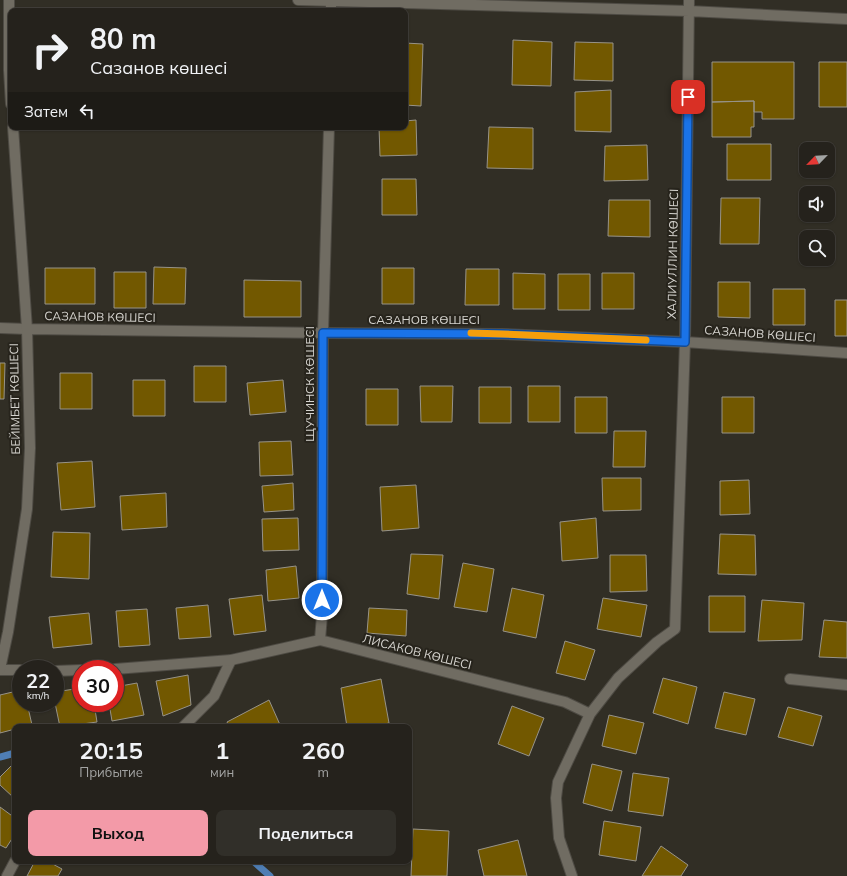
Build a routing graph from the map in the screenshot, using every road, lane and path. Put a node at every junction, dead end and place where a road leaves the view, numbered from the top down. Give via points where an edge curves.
1 (298, 0) edge
2 (689, 0) edge
3 (331, 6) edge
4 (689, 11) junction
5 (847, 19) edge
6 (13, 130) edge
7 (329, 130) edge
8 (0, 328) edge
9 (27, 329) junction
10 (323, 333) junction
11 (685, 342) junction
12 (847, 353) edge
13 (320, 640) junction
14 (230, 660) junction
15 (124, 668) edge
16 (0, 669) edge
17 (12, 670) edge
18 (790, 679) dead end
19 (847, 685) edge
20 (590, 714) junction
21 (186, 724) edge
22 (13, 864) edge
23 (7, 876) edge
24 (572, 876) edge

1 - 3 street
2 - 4 street, ХАЛИУЛЛИН КӨШЕСІ
3 - 4 street
4 - 5 street
4 - 11 street, ХАЛИУЛЛИН КӨШЕСІ
6 - 9 street, БЕЙІМБЕТ КӨШЕСІ
7 - 10 street, ЩУЧИНСК КӨШЕСІ
8 - 9 street, САЗАНОВ КӨШЕСІ
9 - 10 street, САЗАНОВ КӨШЕСІ
9 - 16 street, БЕЙІМБЕТ КӨШЕСІ via 30,448 26,509
10 - 11 street, САЗАНОВ КӨШЕСІ via 502,334
10 - 13 street, ЩУЧИНСК КӨШЕСІ
11 - 12 street, САЗАНОВ КӨШЕСІ
11 - 20 street, ХАЛИУЛЛИН КӨШЕСІ via 675,629 618,678
13 - 14 street, ЛИСАКОВ КӨШЕСІ
13 - 20 street, ЛИСАКОВ КӨШЕСІ via 565,702
14 - 15 street, ЛИСАКОВ КӨШЕСІ
14 - 21 street via 214,696
16 - 17 street
18 - 19 street
20 - 24 street via 558,782 556,798 559,838
22 - 23 street

